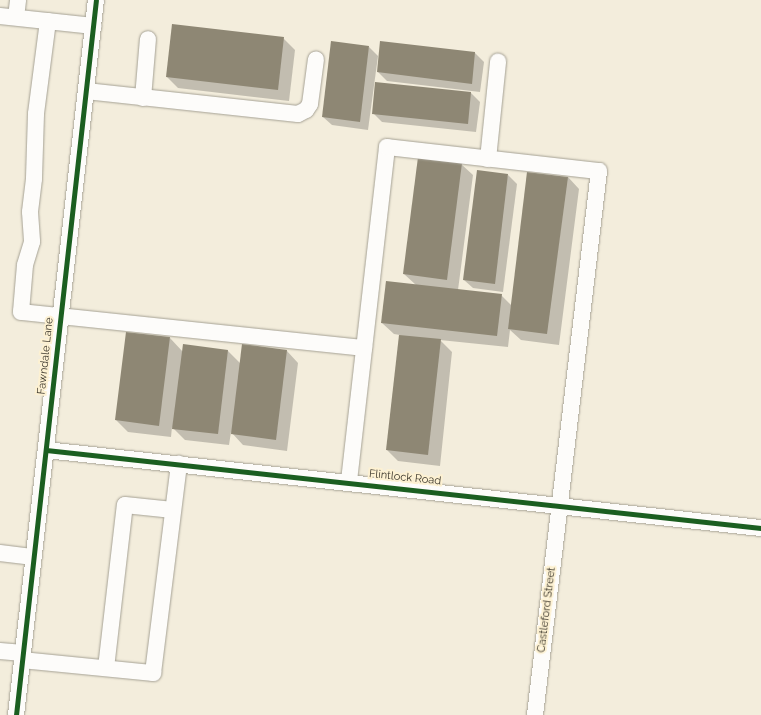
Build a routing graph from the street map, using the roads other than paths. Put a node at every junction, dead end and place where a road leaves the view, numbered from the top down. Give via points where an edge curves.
1 (18, 0) edge
2 (96, 0) edge
3 (0, 16) edge
4 (16, 17) junction
5 (48, 21) junction
6 (93, 26) junction
7 (148, 39) dead end
8 (316, 59) dead end
9 (498, 62) dead end
10 (86, 91) junction
11 (143, 98) junction
12 (488, 159) junction
13 (61, 316) junction
14 (364, 348) junction
15 (46, 450) junction
16 (179, 464) junction
17 (349, 481) junction
18 (559, 505) junction
19 (173, 510) junction
20 (761, 528) edge
21 (0, 553) edge
22 (34, 557) junction
23 (0, 651) edge
24 (22, 657) junction
25 (106, 668) junction
26 (16, 715) edge
27 (535, 715) edge

1 - 4 street
2 - 6 street, Fawndale Lane
3 - 4 street
4 - 5 street
5 - 6 street
5 - 13 street via 36,114 34,180 30,212 32,242 25,266 21,312
6 - 10 street, Fawndale Lane
7 - 11 street
8 - 11 street via 310,104 306,110 298,114
9 - 12 street
10 - 11 street
10 - 13 street, Fawndale Lane
12 - 14 street via 386,147
12 - 18 street, Castleford Street via 599,171
13 - 14 street
13 - 15 street, Fawndale Lane
14 - 17 street
15 - 16 street, Flintlock Road
15 - 22 street, Fawndale Lane
16 - 17 street, Flintlock Road
16 - 19 street
17 - 18 street, Flintlock Road
18 - 20 street, Flintlock Road
18 - 27 street, Castleford Street
19 - 25 street via 153,673
19 - 25 street via 125,505
21 - 22 street
22 - 24 street, Fawndale Lane
23 - 24 street
24 - 25 street
24 - 26 street, Fawndale Lane

